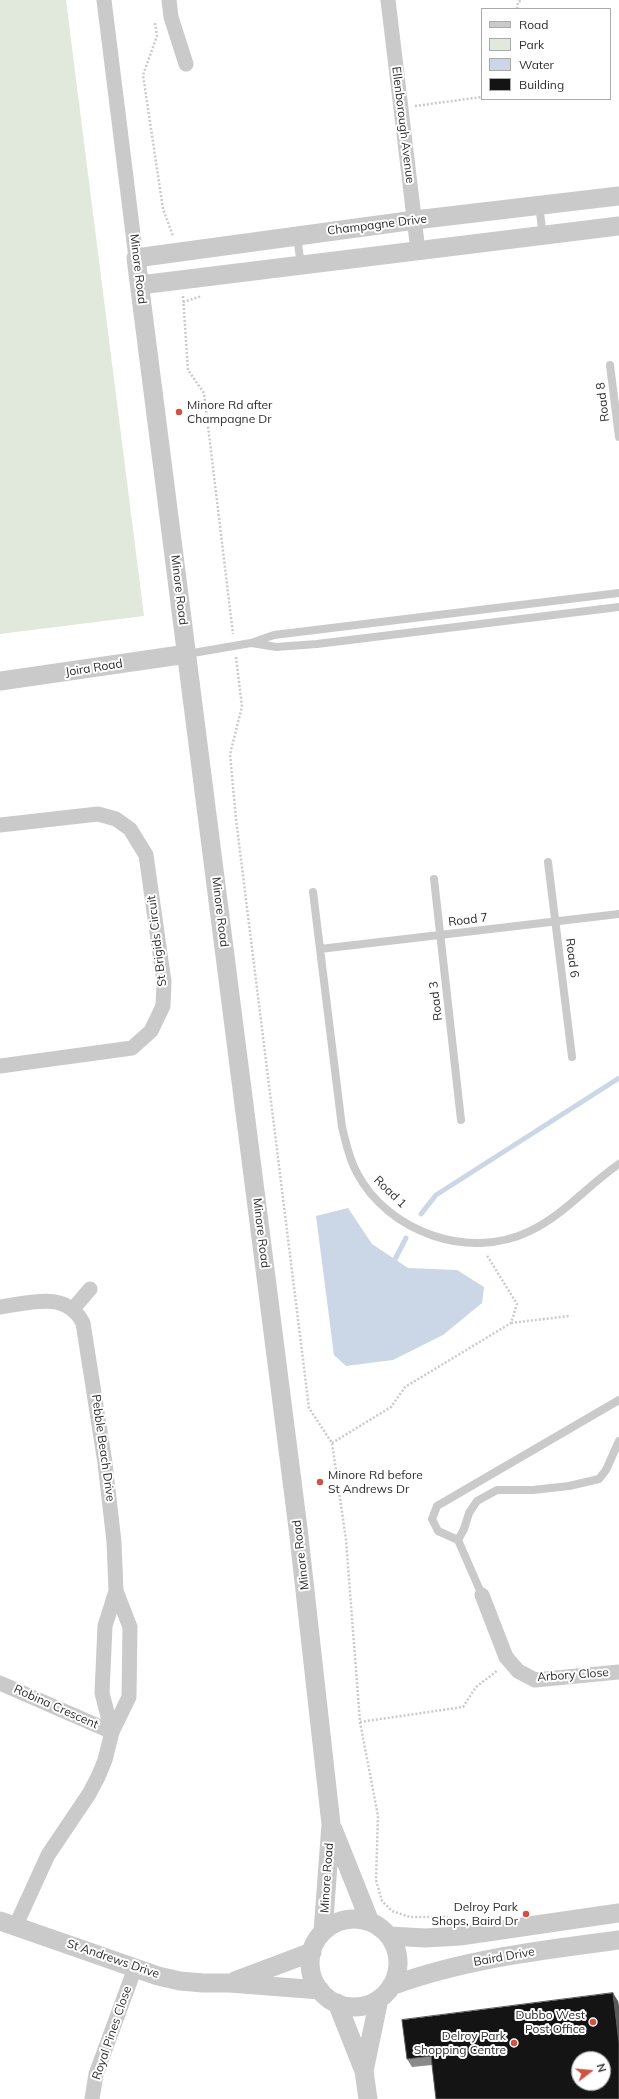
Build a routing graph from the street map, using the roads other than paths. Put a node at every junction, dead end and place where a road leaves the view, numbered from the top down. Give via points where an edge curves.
1 (104, 0) edge
2 (169, 0) edge
3 (388, 0) edge
4 (186, 64) dead end
5 (619, 196) edge
6 (539, 205) junction
7 (415, 220) junction
8 (619, 226) edge
9 (297, 235) junction
10 (543, 236) junction
11 (418, 251) junction
12 (136, 258) junction
13 (301, 266) junction
14 (140, 285) junction
15 (610, 365) dead end
16 (619, 437) edge
17 (619, 593) edge
18 (619, 607) edge
19 (316, 629) junction
20 (251, 643) junction
21 (317, 644) junction
22 (187, 654) junction
23 (0, 681) edge
24 (0, 825) edge
25 (548, 862) dead end
26 (434, 879) dead end
27 (313, 892) dead end
28 (619, 914) edge
29 (555, 922) junction
30 (440, 935) junction
31 (320, 949) junction
32 (572, 1056) dead end
33 (0, 1066) edge
34 (461, 1120) dead end
35 (619, 1164) edge
36 (90, 1289) dead end
37 (0, 1307) edge
38 (73, 1309) junction
39 (619, 1400) edge
40 (619, 1441) edge
41 (458, 1540) junction
42 (116, 1592) junction
43 (482, 1595) joint
44 (619, 1672) edge
45 (0, 1683) edge
46 (112, 1732) junction
47 (331, 1824) junction
48 (619, 1913) edge
49 (370, 1922) junction
50 (8, 1923) edge
51 (323, 1932) junction
52 (389, 1936) junction
53 (619, 1940) edge
54 (312, 1952) junction
55 (135, 1968) junction
56 (230, 1983) junction
57 (320, 1990) junction
58 (385, 1993) junction
59 (337, 2003) junction
60 (364, 2071) junction
61 (92, 2099) edge
62 (368, 2099) edge

1 - 12 street, Minore Road
2 - 4 street via 171,16
3 - 7 street, Ellenborough Avenue
5 - 6 street, Champagne Drive
6 - 7 street, Champagne Drive
6 - 10 lane
7 - 9 street, Champagne Drive
7 - 11 street, Ellenborough Avenue
8 - 10 street
9 - 12 street, Champagne Drive
9 - 13 lane
10 - 11 street
11 - 13 street
12 - 14 street, Minore Road
13 - 14 street
14 - 22 street, Minore Road
15 - 16 lane, Road 8
17 - 19 lane
18 - 21 lane
19 - 20 lane via 274,635
19 - 21 lane
20 - 21 lane via 276,647
20 - 22 lane
22 - 23 street, Joira Road
22 - 47 street, Minore Road via 298,1528
24 - 33 street, St Brigids Circuit via 98,814 116,819 130,829 146,855 164,982 163,1006 151,1031 132,1048
25 - 29 lane, Road 6
26 - 30 lane, Road 3
27 - 31 lane, Road 1
28 - 29 lane, Road 7
29 - 30 lane, Road 7
29 - 32 lane, Road 6
30 - 31 lane, Road 7
30 - 34 lane, Road 3
31 - 35 lane, Road 1 via 342,1127 348,1151 357,1173 369,1192 407,1224 429,1236 452,1241 479,1244 506,1240 540,1226 565,1209 586,1188
36 - 38 street
37 - 38 street via 45,1301 65,1304
38 - 42 street, Pebble Beach Drive via 84,1324 86,1333 111,1505
39 - 41 lane via 437,1506 432,1518 438,1531
40 - 41 lane via 606,1470 599,1479 569,1486 498,1490 477,1501
41 - 43 lane
42 - 46 street, Pebble Beach Drive via 105,1626 102,1693
42 - 46 street, Pebble Beach Drive via 130,1627 128,1697
43 - 44 street, Arbory Close via 506,1657 518,1671 535,1680
45 - 46 street, Robina Crescent
46 - 50 street, Pebble Beach Drive via 105,1760 89,1794
47 - 49 street, Minore Road
47 - 51 street, Minore Road
48 - 52 street via 460,1936
49 - 51 street via 358,1919 345,1920 333,1924
49 - 52 street
50 - 55 street, St Andrews Drive
51 - 54 street
52 - 58 street via 398,1961 397,1974
53 - 58 street, Baird Drive via 461,1965 425,1974
54 - 56 street, St Andrews Drive
54 - 57 street via 313,1978
55 - 56 street, St Andrews Drive via 180,1981
55 - 61 street, Royal Pines Close via 96,2074
56 - 57 street, St Andrews Drive
57 - 59 street
58 - 59 street via 365,2006 351,2007
58 - 60 street
59 - 60 street
60 - 62 street

